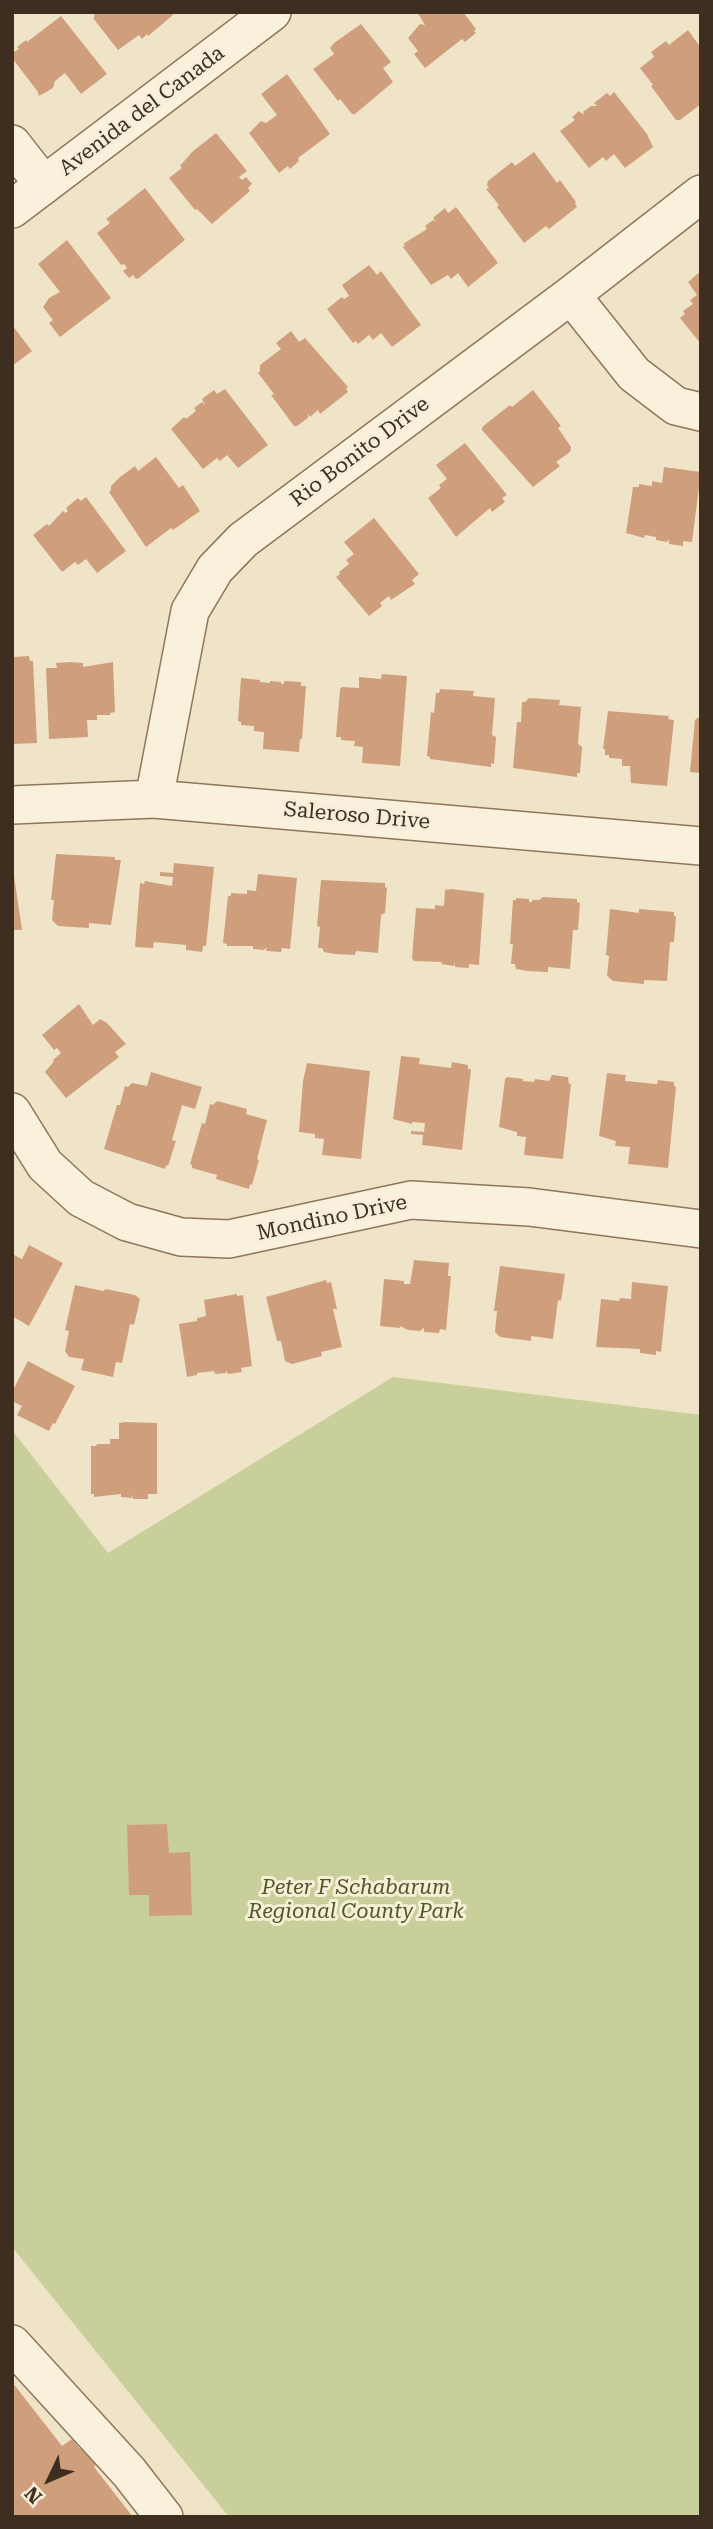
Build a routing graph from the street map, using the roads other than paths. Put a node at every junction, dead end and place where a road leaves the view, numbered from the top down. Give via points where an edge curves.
1 (272, 12) edge
2 (12, 144) edge
3 (44, 186) junction
4 (701, 194) edge
5 (12, 209) edge
6 (571, 295) junction
7 (701, 412) edge
8 (154, 799) junction
9 (12, 805) edge
10 (701, 846) edge
11 (12, 1112) edge
12 (701, 1229) edge
13 (12, 2344) edge
14 (164, 2517) edge

1 - 3 street, Avenida del Canada
2 - 3 street
3 - 5 street, Avenida del Canada
4 - 6 street, Rio Bonito Drive
6 - 7 street via 635,374 676,406
6 - 8 street, Rio Bonito Drive via 243,540 215,569 190,611
8 - 9 street, Saleroso Drive
8 - 10 street, Saleroso Drive
11 - 12 street, Mondino Drive via 45,1166 81,1198 127,1222 181,1237 229,1239 411,1200 529,1207
13 - 14 street

